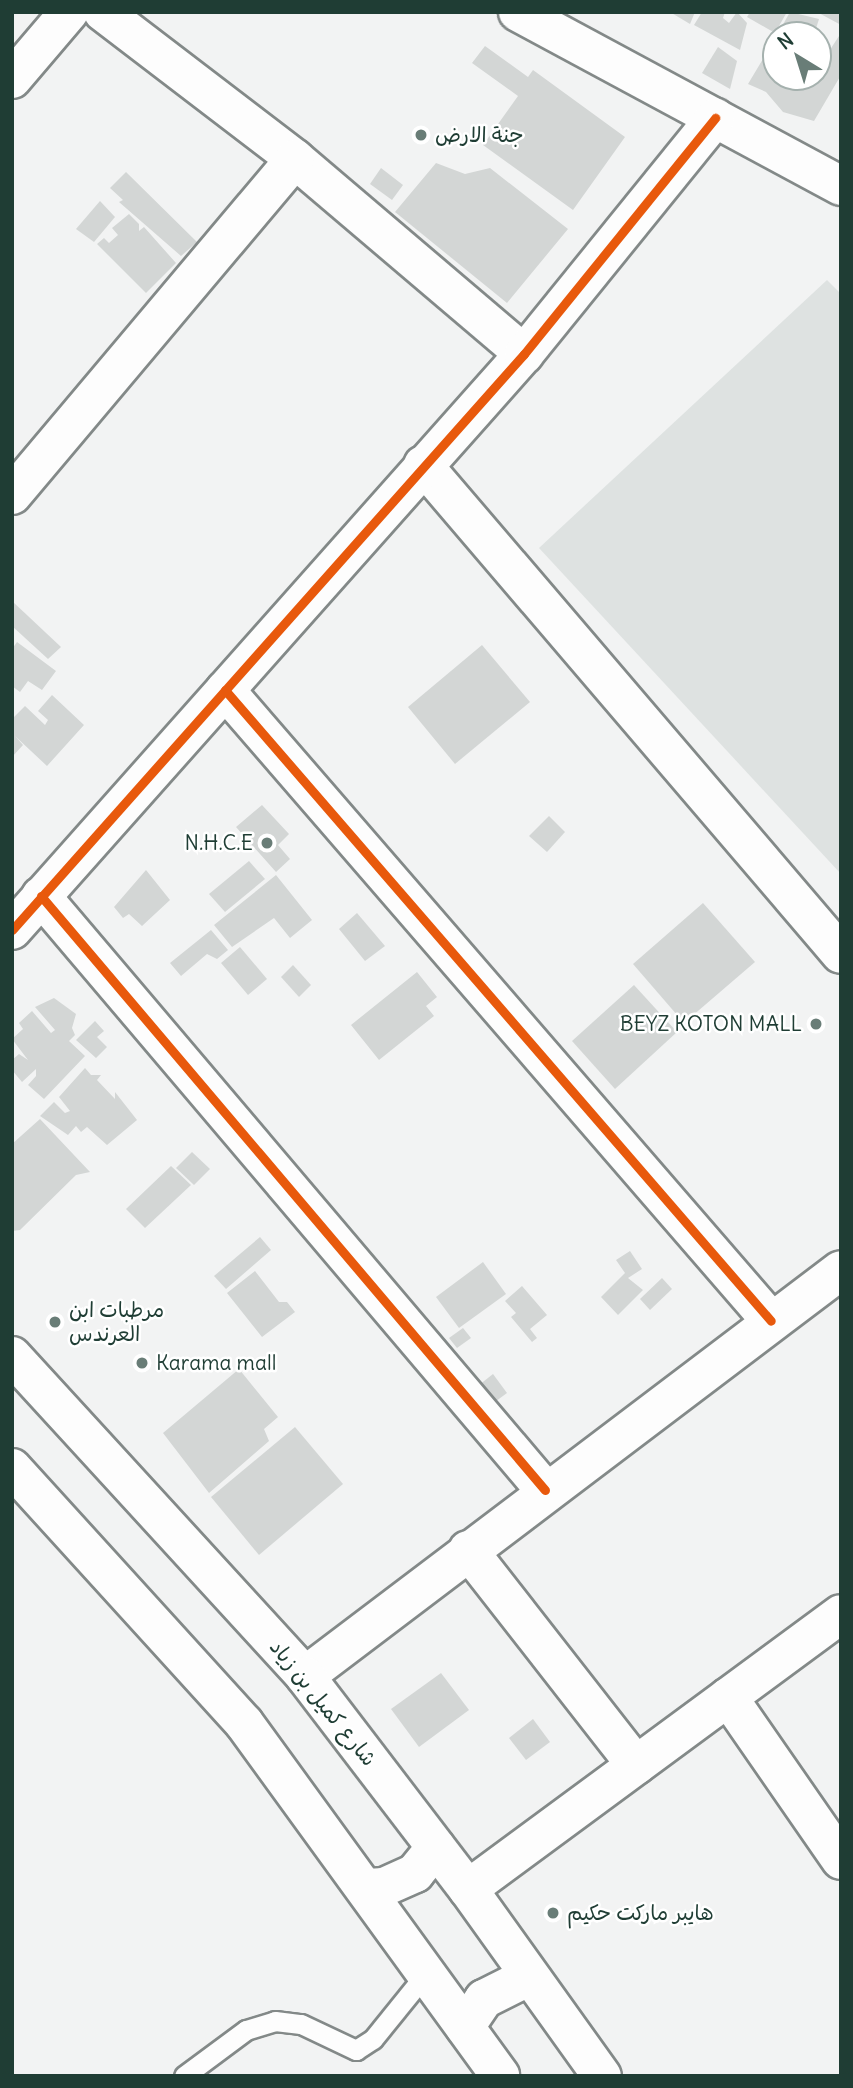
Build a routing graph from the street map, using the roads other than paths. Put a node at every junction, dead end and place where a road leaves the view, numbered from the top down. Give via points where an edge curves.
1 (69, 12) edge
2 (103, 12) edge
3 (518, 12) edge
4 (12, 79) edge
5 (715, 118) junction
6 (295, 159) junction
7 (841, 186) edge
8 (524, 354) junction
9 (423, 465) junction
10 (12, 495) edge
11 (225, 690) junction
12 (41, 896) junction
13 (12, 930) edge
14 (841, 954) edge
15 (841, 1270) edge
16 (771, 1321) junction
17 (12, 1356) edge
18 (12, 1468) edge
19 (545, 1490) junction
20 (468, 1550) junction
21 (841, 1614) edge
22 (305, 1676) junction
23 (728, 1697) junction
24 (636, 1765) junction
25 (436, 1847) junction
26 (841, 1860) edge
27 (368, 1888) junction
28 (468, 1889) junction
29 (428, 1972) junction
30 (528, 1977) junction
31 (465, 2027) junction
32 (184, 2076) edge
33 (500, 2076) edge
34 (601, 2076) edge

1 - 4 street
2 - 6 street
3 - 5 street
5 - 7 street
5 - 8 street
6 - 8 street
6 - 10 street
8 - 9 street
9 - 11 street
9 - 14 street
11 - 12 street
11 - 16 street
12 - 13 street
12 - 19 street
15 - 16 street
16 - 19 street
17 - 22 street, شارع كميل بن زياد
18 - 27 street via 244,1723
19 - 20 street
20 - 22 street
20 - 24 street
21 - 23 street
22 - 25 street, شارع كميل بن زياد
23 - 24 street
23 - 26 street
24 - 28 street
25 - 27 street via 415,1873 384,1887
25 - 28 street, شارع كميل بن زياد
27 - 29 street
28 - 30 street, شارع كميل بن زياد
29 - 31 street
29 - 32 lane via 373,2039 356,2050 301,2024 275,2021 246,2030
30 - 31 street via 484,2000
30 - 34 street, شارع كميل بن زياد
31 - 33 street

